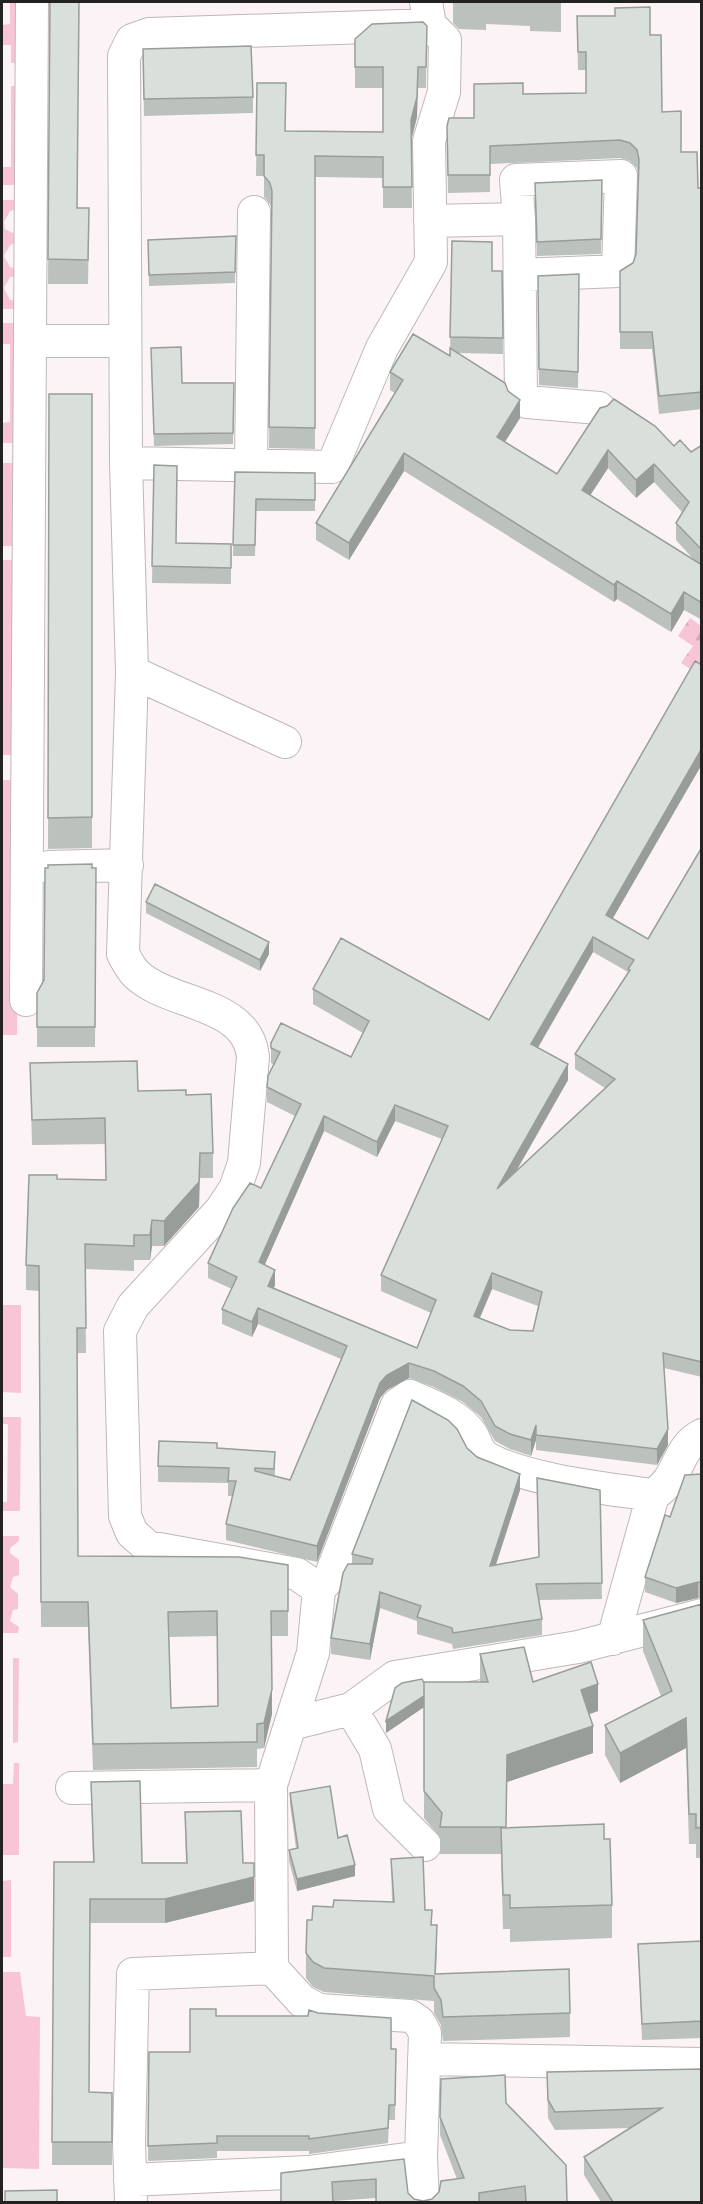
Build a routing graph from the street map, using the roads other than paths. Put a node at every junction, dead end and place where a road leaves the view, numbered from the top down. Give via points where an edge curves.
1 (32, 2) edge
2 (428, 13) edge
3 (254, 212) dead end
4 (519, 219) junction
5 (430, 221) junction
6 (520, 275) junction
7 (30, 341) junction
8 (124, 341) junction
9 (599, 408) edge
10 (126, 463) junction
11 (250, 466) junction
12 (132, 672) junction
13 (285, 742) dead end
14 (127, 865) junction
15 (26, 868) junction
16 (26, 1000) dead end
17 (702, 1435) edge
18 (653, 1495) junction
19 (319, 1589) junction
20 (702, 1616) edge
21 (613, 1639) junction
22 (351, 1709) junction
23 (291, 1724) junction
24 (271, 1785) junction
25 (72, 1788) dead end
26 (425, 1845) dead end
27 (272, 1968) junction
28 (424, 2060) junction
29 (702, 2064) edge
30 (422, 2157) junction
31 (130, 2191) edge
32 (423, 2202) edge

1 - 7 street
2 - 5 street via 445,40 444,92 429,141
2 - 8 street via 149,34 132,40 124,56
3 - 11 street
4 - 5 street
4 - 6 street
4 - 6 street via 516,180 621,176 618,271
5 - 11 street via 431,262 382,348 332,467
6 - 9 street via 520,396 527,402
7 - 8 street
7 - 15 street
8 - 10 street
10 - 11 street
10 - 12 street
12 - 13 street
12 - 14 street
14 - 15 street
14 - 19 street via 123,954 135,974 227,1017 252,1042 253,1057 244,1163 235,1189 221,1210 133,1306 120,1331 125,1516 132,1533 148,1547 297,1574
15 - 16 street
17 - 18 street via 685,1450 672,1481
18 - 19 street via 597,1488 507,1467 485,1457 463,1425 437,1407 410,1396 397,1405 330,1577
18 - 21 street
19 - 23 street via 313,1653
20 - 21 street
21 - 22 street via 395,1677
22 - 23 street
22 - 26 street via 375,1749 389,1809
23 - 24 street
24 - 25 street
24 - 27 street
27 - 28 street via 302,2001 319,2010 411,2016 425,2033
27 - 31 street via 134,1974
28 - 29 street
28 - 30 street
30 - 31 street
30 - 32 street

